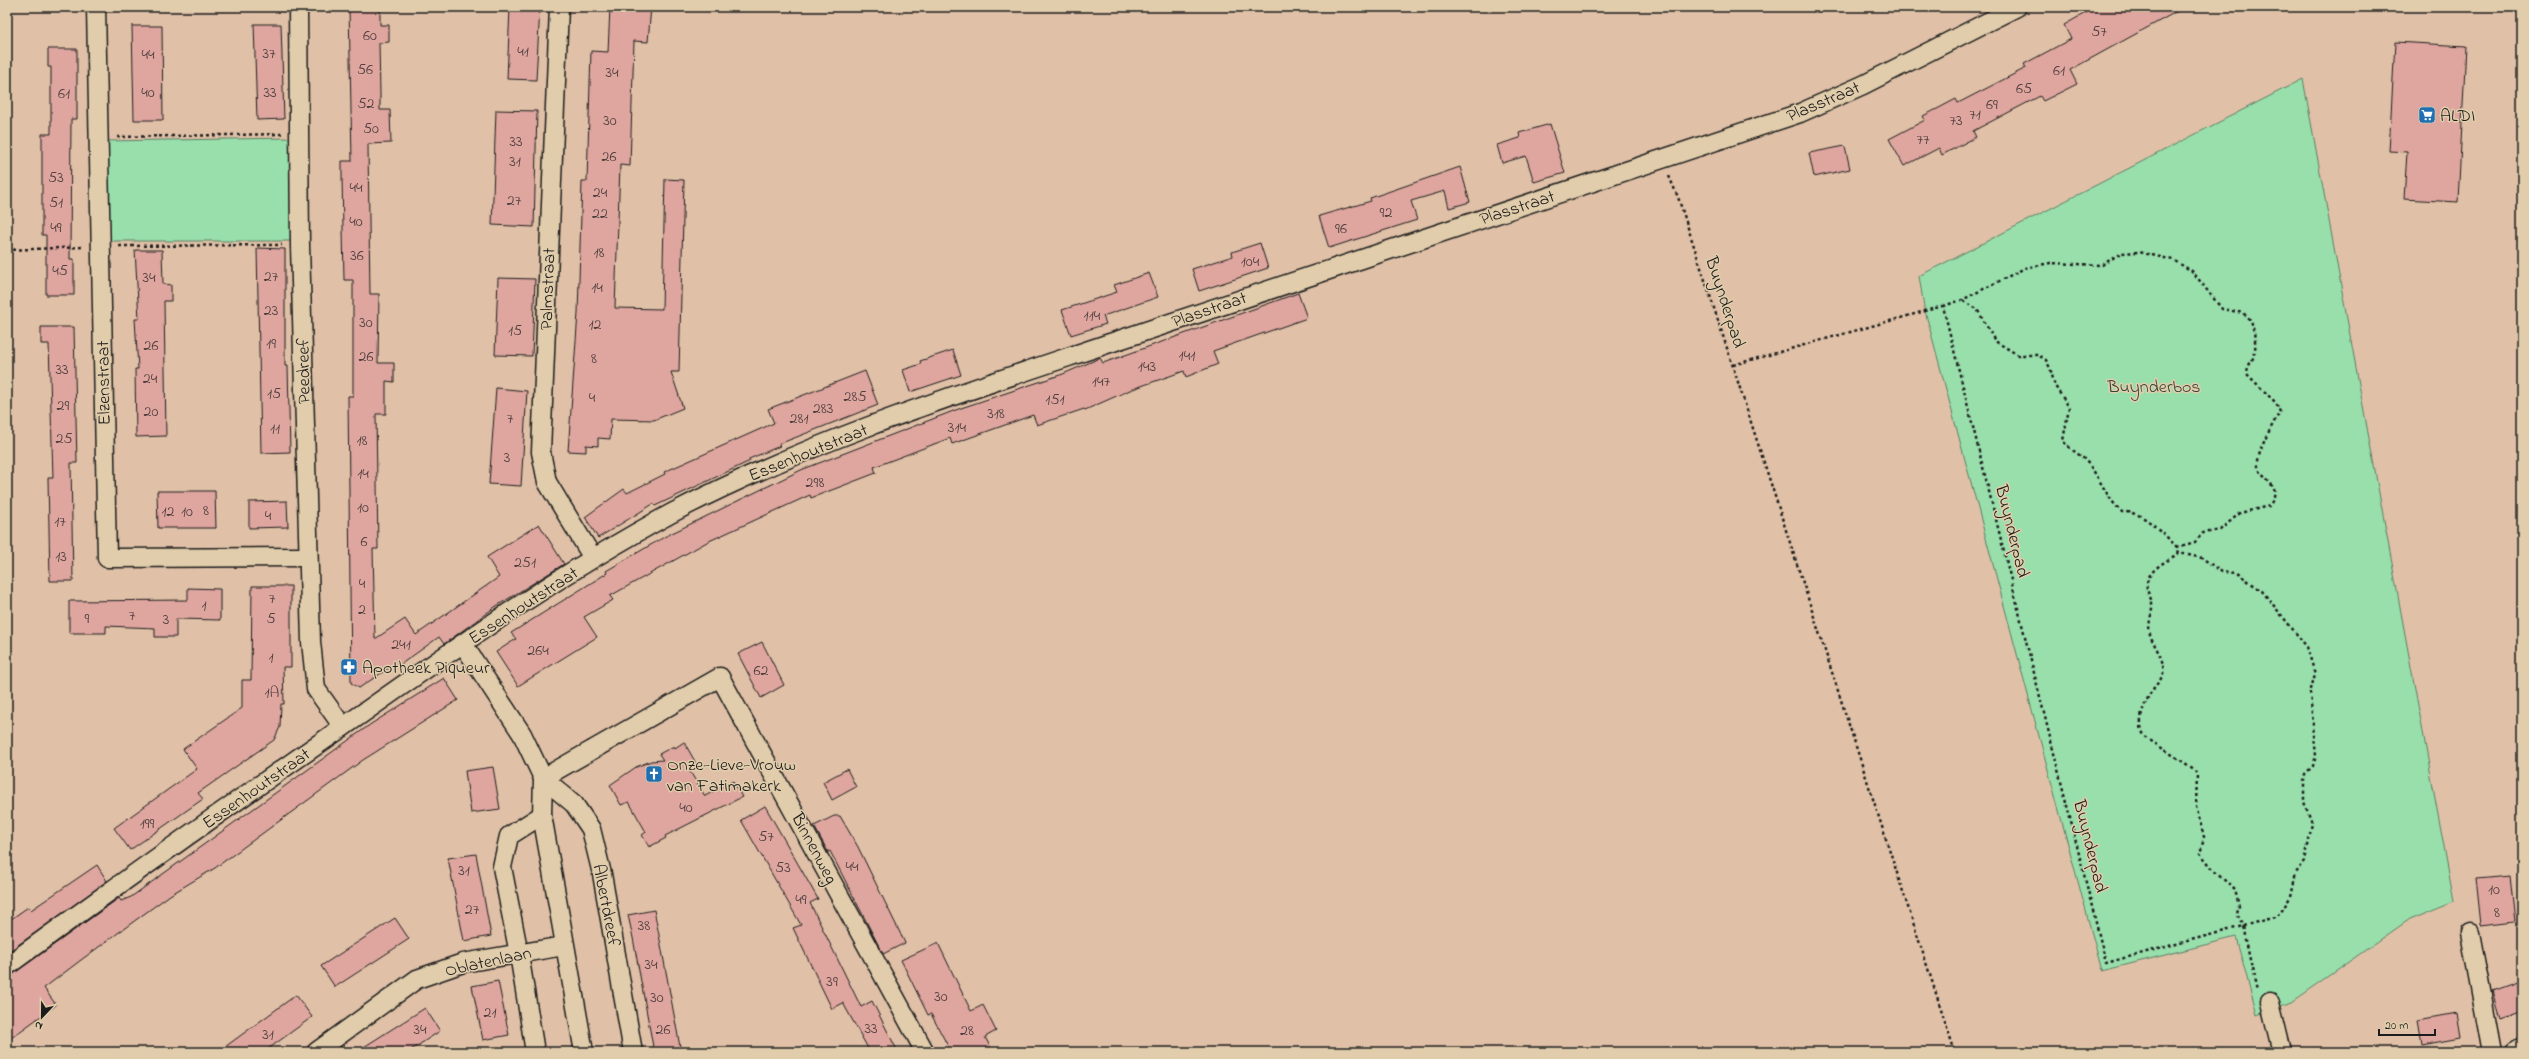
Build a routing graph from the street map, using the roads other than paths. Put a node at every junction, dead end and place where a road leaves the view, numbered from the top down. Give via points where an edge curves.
1 (96, 7) edge
2 (298, 7) edge
3 (559, 7) edge
4 (2017, 7) edge
5 (1005, 378) joint
6 (308, 558) junction
7 (593, 558) junction
8 (463, 644) junction
9 (343, 727) junction
10 (543, 778) junction
11 (542, 815) junction
12 (2470, 933) dead end
13 (564, 946) junction
14 (519, 954) junction
15 (7, 966) edge
16 (2270, 1003) road end
17 (2522, 1047) edge
18 (316, 1052) edge
19 (535, 1052) edge
20 (584, 1052) edge
21 (633, 1052) edge
22 (925, 1052) edge
23 (2282, 1052) edge
24 (2492, 1052) edge
25 (2514, 1052) edge

1 - 6 street, Elzenstraat via 107,558
2 - 6 street, Peedreef via 300,245
3 - 7 street, Palmstraat via 541,452 547,482
4 - 5 street, Plasstraat via 1863,85 1800,113
5 - 7 street, Essenhoutstraat via 759,470 674,512
6 - 9 street, Peedreef via 311,642 316,689
7 - 8 street, Essenhoutstraat
8 - 9 street, Essenhoutstraat
8 - 10 street, Albertdreef via 522,734
9 - 15 street, Essenhoutstraat
10 - 11 street, Albertdreef
10 - 21 street, Albertdreef via 574,804 591,829 602,874
10 - 22 street, Binnenweg via 720,677
11 - 13 street, Albertdreef
11 - 14 street via 509,836 502,867
12 - 24 street
13 - 14 street, Oblatenlaan
13 - 20 street, Albertdreef
14 - 18 street, Oblatenlaan via 463,963 417,979
14 - 19 street
16 - 23 street
17 - 25 street

